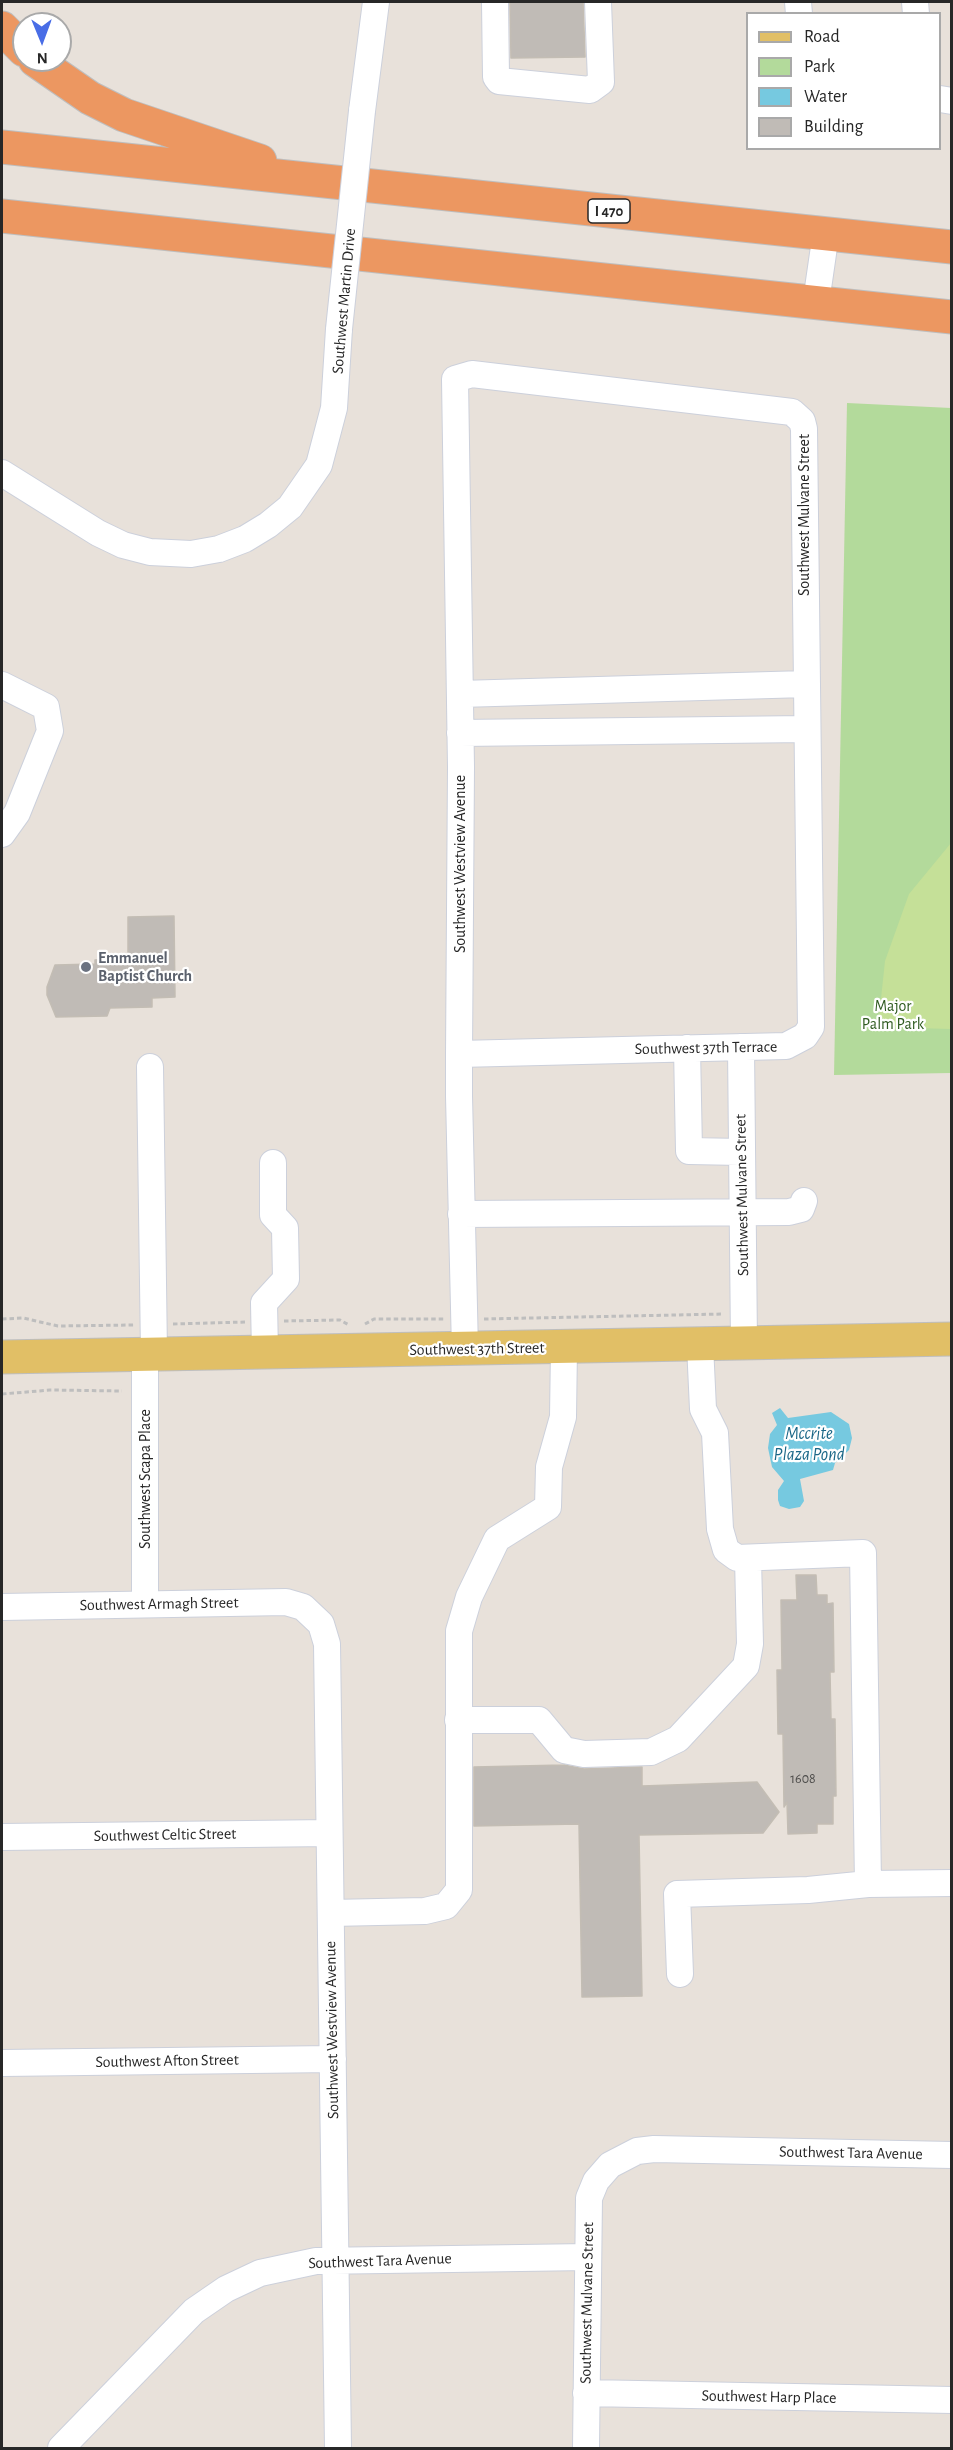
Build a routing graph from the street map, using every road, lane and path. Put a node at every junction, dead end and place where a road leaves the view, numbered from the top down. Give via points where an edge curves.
1 (376, 2) edge
2 (495, 2) edge
3 (598, 2) edge
4 (52, 72) edge
5 (2, 147) edge
6 (334, 183) junction
7 (2, 216) edge
8 (826, 233) junction
9 (951, 234) edge
10 (951, 247) edge
11 (816, 302) junction
12 (951, 317) edge
13 (455, 379) joint
14 (2, 473) edge
15 (806, 684) junction
16 (2, 685) edge
17 (460, 694) junction
18 (806, 729) junction
19 (460, 733) junction
20 (2, 834) edge
21 (808, 856) joint
22 (741, 1047) junction
23 (687, 1048) junction
24 (459, 1054) junction
25 (150, 1067) dead end
26 (742, 1152) junction
27 (273, 1163) dead end
28 (804, 1201) dead end
29 (742, 1212) junction
30 (461, 1214) junction
31 (723, 1314) dead end
32 (2, 1319) edge
33 (464, 1335) junction
34 (265, 1337) junction
35 (951, 1340) edge
36 (151, 1344) junction
37 (744, 1344) junction
38 (700, 1345) junction
39 (564, 1348) junction
40 (2, 1357) edge
41 (122, 1391) dead end
42 (2, 1394) edge
43 (748, 1558) junction
44 (145, 1604) junction
45 (2, 1607) edge
46 (314, 1615) joint
47 (458, 1720) junction
48 (329, 1833) junction
49 (2, 1837) edge
50 (951, 1883) edge
51 (868, 1884) junction
52 (331, 1913) junction
53 (680, 1974) dead end
54 (333, 2059) junction
55 (2, 2063) edge
56 (951, 2155) edge
57 (610, 2164) joint
58 (588, 2257) junction
59 (335, 2261) junction
60 (586, 2393) junction
61 (951, 2400) edge
62 (61, 2448) edge
63 (338, 2448) edge
64 (586, 2448) edge

1 - 14 street, Southwest Martin Drive, bridge via 339,329 334,408 319,465 303,492 268,525 245,539 219,549 177,555 123,545
2 - 3 street via 499,81 590,90 601,82
4 - 6 highway via 90,98 158,129
5 - 6 highway, I 470
6 - 8 highway, I 470
7 - 11 highway
8 - 9 highway
8 - 10 highway, I 470
8 - 11 street
11 - 12 highway
13 - 15 street, Southwest Mulvane Street via 472,374 798,415 804,429
13 - 17 street, Southwest Westview Avenue
15 - 17 street
15 - 18 street, Southwest Mulvane Street
16 - 20 street via 46,707 50,731 17,813
17 - 19 street, Southwest Westview Avenue
18 - 19 street
18 - 21 street, Southwest Mulvane Street
19 - 24 street, Southwest Westview Avenue
21 - 22 street, Southwest 37th Terrace via 811,1027 805,1036 786,1046
22 - 23 street, Southwest 37th Terrace
22 - 26 street, Southwest Mulvane Street
23 - 24 street, Southwest 37th Terrace
23 - 26 street via 689,1151
24 - 30 street, Southwest Westview Avenue
25 - 36 street, Southwest Scapa Place
26 - 29 street, Southwest Mulvane Street
27 - 34 street via 273,1215 285,1228 286,1279 264,1303
28 - 29 street via 801,1209 789,1212
29 - 30 street
29 - 37 street, Southwest Mulvane Street
30 - 33 street, Southwest Westview Avenue
31 - 33 path
32 - 36 path via 23,1318
33 - 34 main road, Southwest 37th Street
33 - 34 path via 374,1319 356,1329 340,1320
33 - 39 main road, Southwest 37th Street
34 - 36 main road, Southwest 37th Street
34 - 36 path
35 - 37 main road, Southwest 37th Street
36 - 40 main road, Southwest 37th Street
36 - 44 street, Southwest Scapa Place
37 - 38 main road, Southwest 37th Street
38 - 39 main road, Southwest 37th Street
38 - 43 street via 703,1409 714,1433 720,1529 726,1550 737,1558
39 - 47 street via 563,1417 549,1467 548,1507 497,1539 469,1597 459,1631
41 - 42 path
43 - 47 street via 750,1644 746,1666 678,1739 651,1752 584,1754 564,1750 539,1720
43 - 51 street via 863,1553
44 - 45 street, Southwest Armagh Street
44 - 46 street, Southwest Armagh Street via 286,1602
46 - 48 street, Southwest Westview Avenue via 327,1644
47 - 52 street via 459,1890 446,1906 425,1911
48 - 49 street, Southwest Celtic Street
48 - 52 street, Southwest Westview Avenue
50 - 51 street
51 - 53 street via 677,1894
52 - 54 street, Southwest Westview Avenue
54 - 55 street, Southwest Afton Street
54 - 59 street, Southwest Westview Avenue
56 - 57 street, Southwest Tara Avenue via 654,2149 637,2151
57 - 58 street, Southwest Mulvane Street via 589,2198
58 - 59 street, Southwest Tara Avenue
58 - 60 street, Southwest Mulvane Street
59 - 62 street, Southwest Tara Avenue via 279,2267 243,2280 210,2299
59 - 63 street, Southwest Westview Avenue
60 - 61 street, Southwest Harp Place
60 - 64 street, Southwest Mulvane Street

